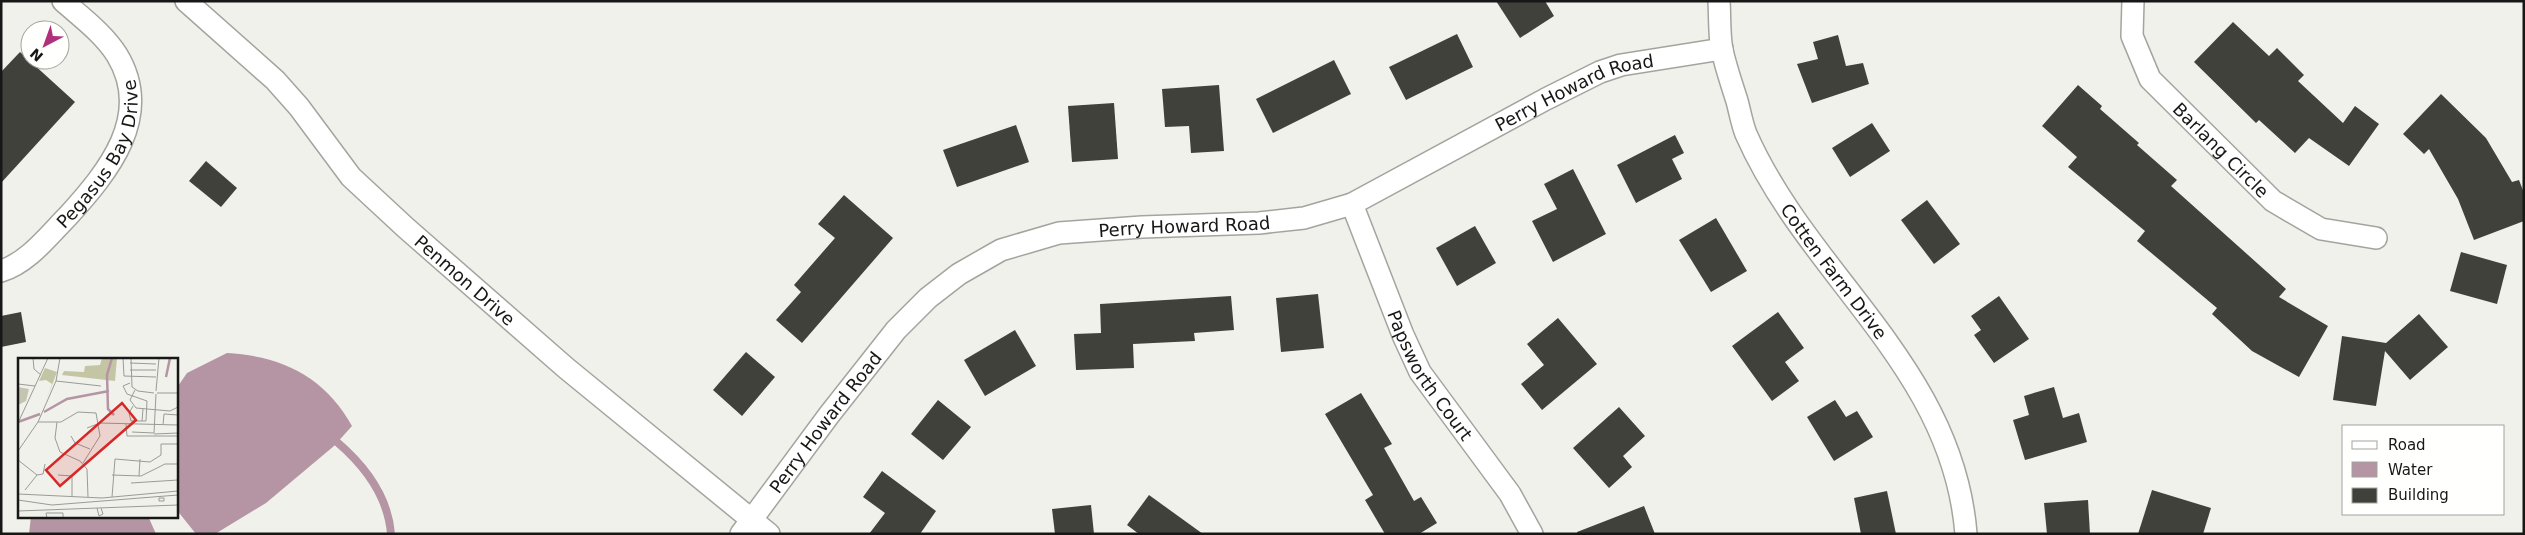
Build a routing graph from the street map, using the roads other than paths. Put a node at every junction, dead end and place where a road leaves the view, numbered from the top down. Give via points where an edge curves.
1 (63, 1) edge
2 (186, 1) edge
3 (1719, 1) edge
4 (2133, 1) edge
5 (1722, 49) junction
6 (1352, 204) junction
7 (2376, 238) dead end
8 (1, 271) edge
9 (746, 527) edge
10 (768, 534) edge
11 (1532, 534) edge
12 (1966, 534) edge

1 - 8 street, Pegasus Bay Drive via 117,55 129,86 131,118 118,151 87,195 34,250
2 - 9 street, Penmon Drive via 275,80 300,107 351,177
3 - 5 street, Cotten Farm Drive
4 - 7 street, Barlang Circle via 2132,36 2150,79 2273,200 2321,228
5 - 6 street, Perry Howard Road via 1621,65 1600,72
5 - 12 street, Cotten Farm Drive via 1746,133 1766,173 1789,212 1897,355 1921,392 1942,435 1959,482
6 - 9 street, Perry Howard Road via 1304,218 1268,222 1059,233 1001,250 959,274 928,298 896,330 828,415
6 - 11 street, Papsworth Court via 1420,372 1510,494
9 - 10 street, Penmon Drive

